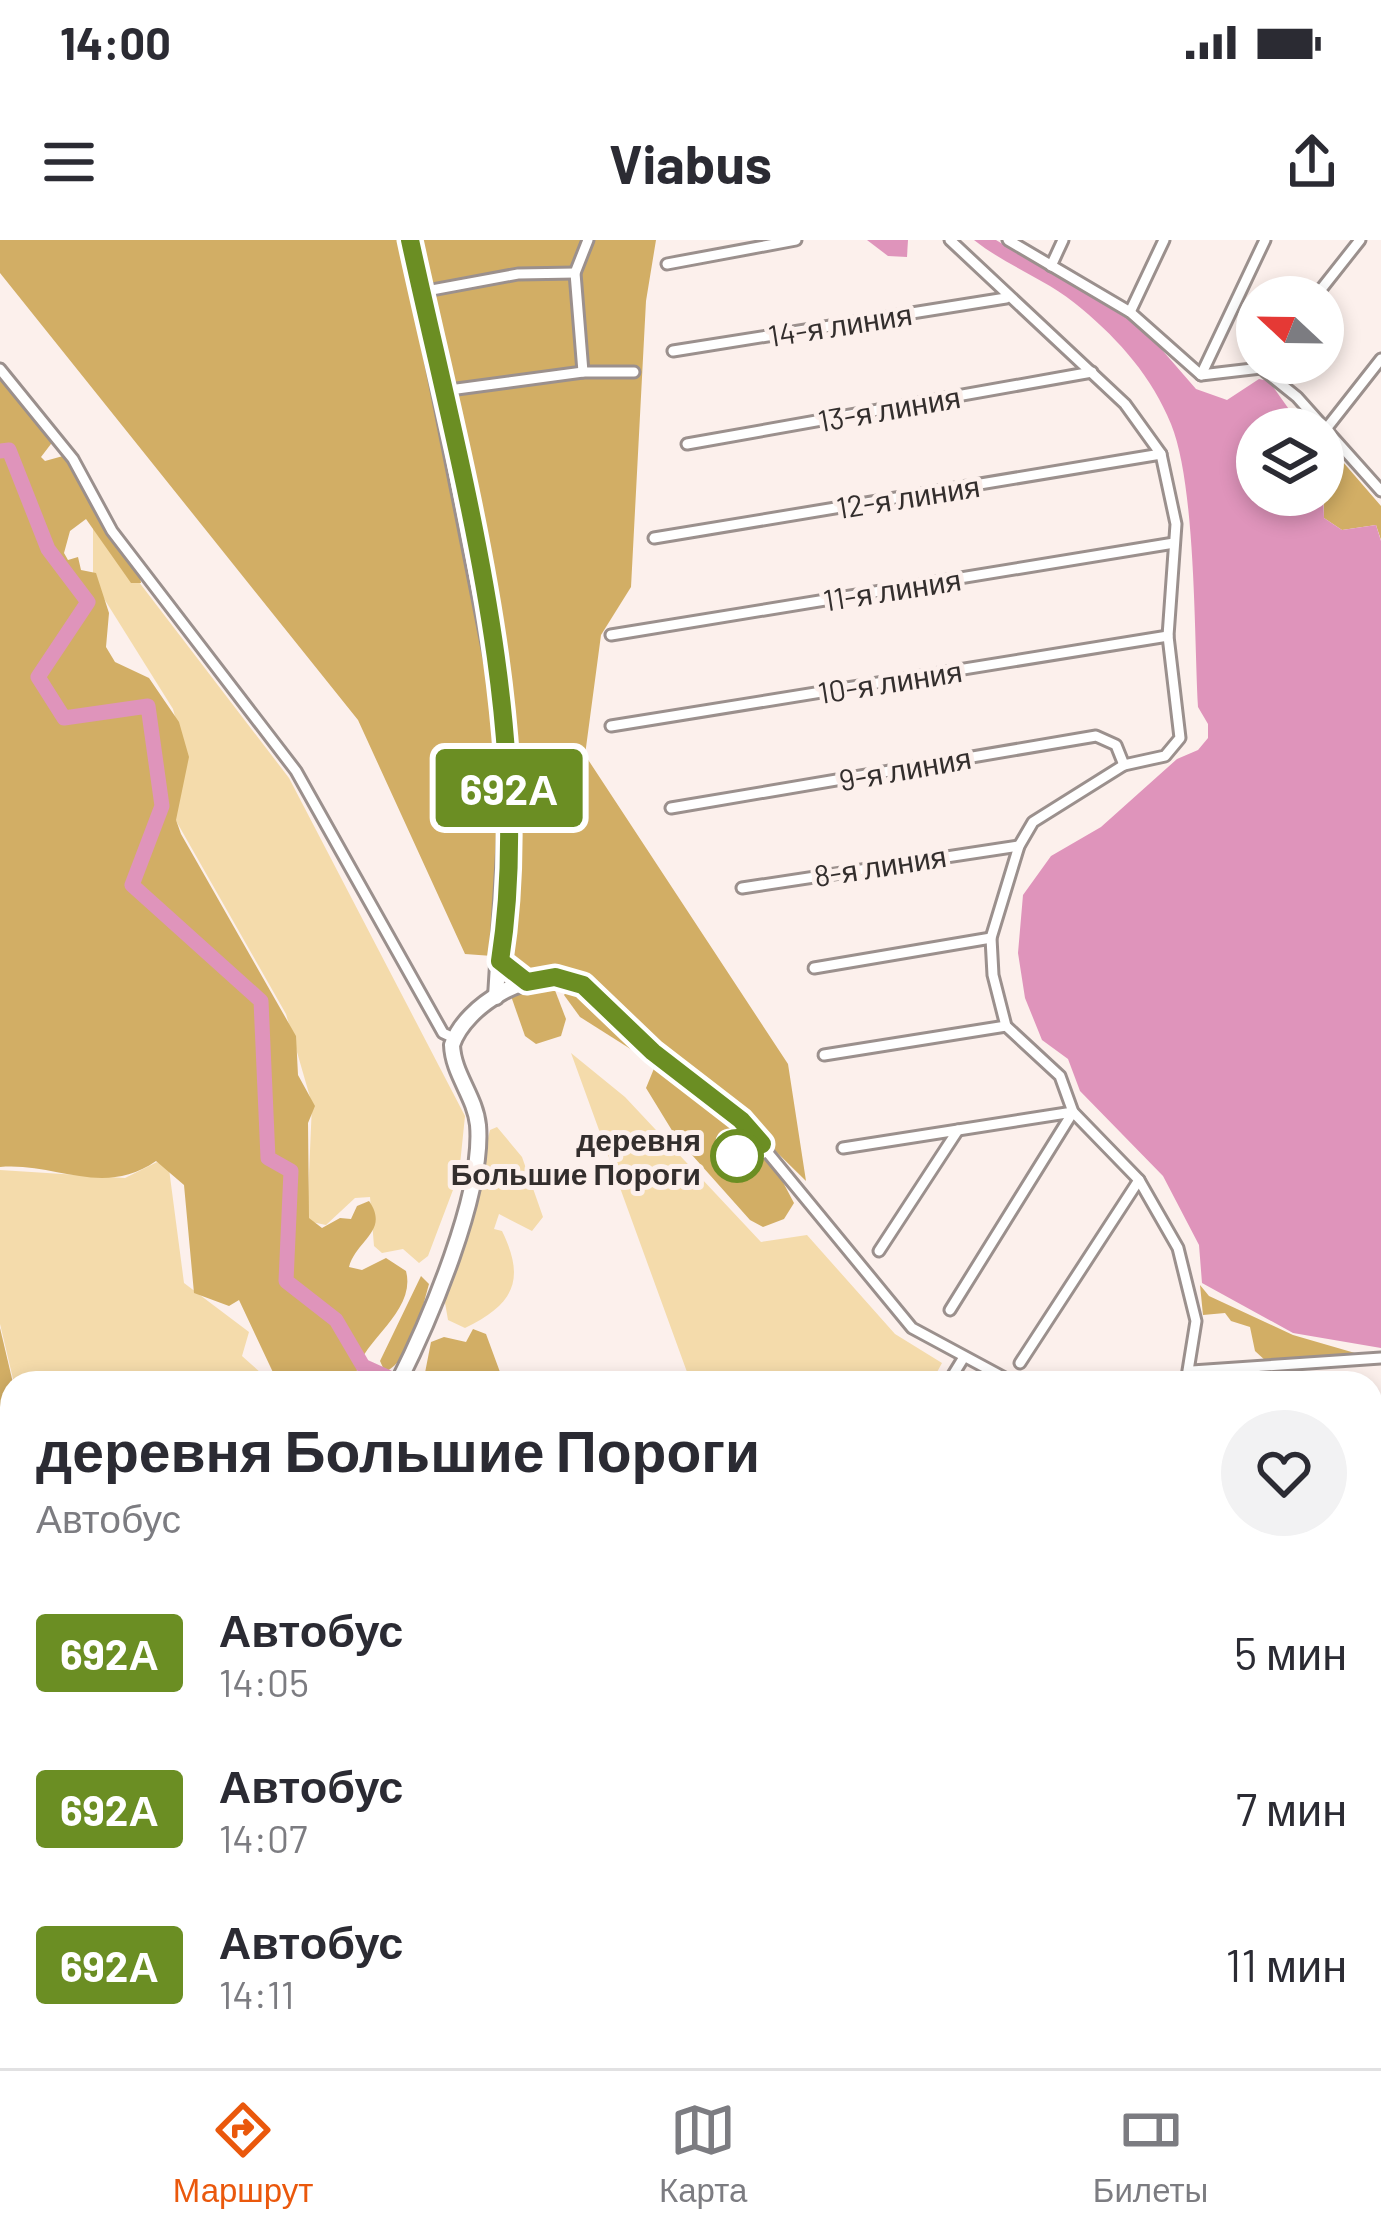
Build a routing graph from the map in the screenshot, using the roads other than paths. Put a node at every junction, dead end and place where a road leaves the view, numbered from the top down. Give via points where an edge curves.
1 (410, 240) edge
2 (588, 240) edge
3 (796, 240) edge
4 (950, 240) edge
5 (1008, 240) edge
6 (1063, 240) edge
7 (1164, 240) edge
8 (1265, 240) edge
9 (1360, 240) edge
10 (667, 265) dead end
11 (1051, 266) junction
12 (575, 273) junction
13 (1332, 276) edge
14 (421, 292) junction
15 (1006, 298) junction
16 (1130, 312) junction
17 (673, 351) dead end
18 (1381, 359) edge
19 (0, 369) edge
20 (1236, 369) edge
21 (583, 372) junction
22 (1092, 372) junction
23 (634, 373) dead end
24 (1201, 375) junction
25 (1281, 384) edge
26 (442, 391) junction
27 (1304, 408) edge
28 (1343, 408) edge
29 (687, 444) dead end
30 (1344, 450) edge
31 (1161, 454) junction
32 (1381, 490) edge
33 (654, 538) dead end
34 (1174, 543) junction
35 (611, 635) dead end
36 (1168, 636) junction
37 (611, 726) dead end
38 (1124, 765) junction
39 (671, 808) dead end
40 (1019, 846) junction
41 (742, 888) dead end
42 (991, 938) junction
43 (500, 961) junction
44 (814, 968) dead end
45 (527, 982) junction
46 (496, 998) junction
47 (1006, 1026) junction
48 (454, 1038) junction
49 (824, 1054) dead end
50 (1073, 1112) junction
51 (958, 1130) junction
52 (750, 1131) joint
53 (843, 1148) dead end
54 (1139, 1180) junction
55 (879, 1251) dead end
56 (950, 1310) dead end
57 (964, 1357) junction
58 (1381, 1358) edge
59 (1020, 1363) dead end
60 (1251, 1370) joint
61 (403, 1371) edge
62 (955, 1371) edge
63 (991, 1371) edge
64 (1192, 1371) joint

1 - 14 street
2 - 12 street
3 - 10 street
4 - 15 street
5 - 11 street
6 - 11 street
7 - 16 street
8 - 24 street
9 - 13 street
11 - 16 street
12 - 14 street
12 - 21 street
14 - 26 street
15 - 17 street, 14-я линия
15 - 22 street
16 - 24 street
18 - 28 street
19 - 48 street via 296,771 443,1033
20 - 24 street
21 - 23 street
21 - 26 street
22 - 29 street, 13-я линия
22 - 31 street
25 - 27 street
26 - 43 street via 502,706 509,789
30 - 32 street
31 - 33 street, 12-я линия
31 - 34 street
34 - 35 street, 11-я линия
34 - 36 street
36 - 37 street, 10-я линия
36 - 38 street via 1180,738 1165,756
38 - 39 street, 9-я линия via 1116,746 1096,736
38 - 40 street via 1048,809
40 - 41 street, 8-я линия
40 - 42 street
42 - 44 street
42 - 47 street
43 - 45 street
43 - 46 street
45 - 46 street
45 - 52 street via 555,977 583,985
46 - 48 street
47 - 49 street
47 - 50 street via 1060,1076
48 - 61 street via 452,1054 478,1118 476,1155 448,1265
50 - 51 street
50 - 54 street
50 - 56 street
51 - 53 street
51 - 55 street
52 - 57 street via 912,1328
54 - 59 street
54 - 64 street via 1178,1248 1196,1322
57 - 62 street
57 - 63 street
58 - 60 street
60 - 64 street

